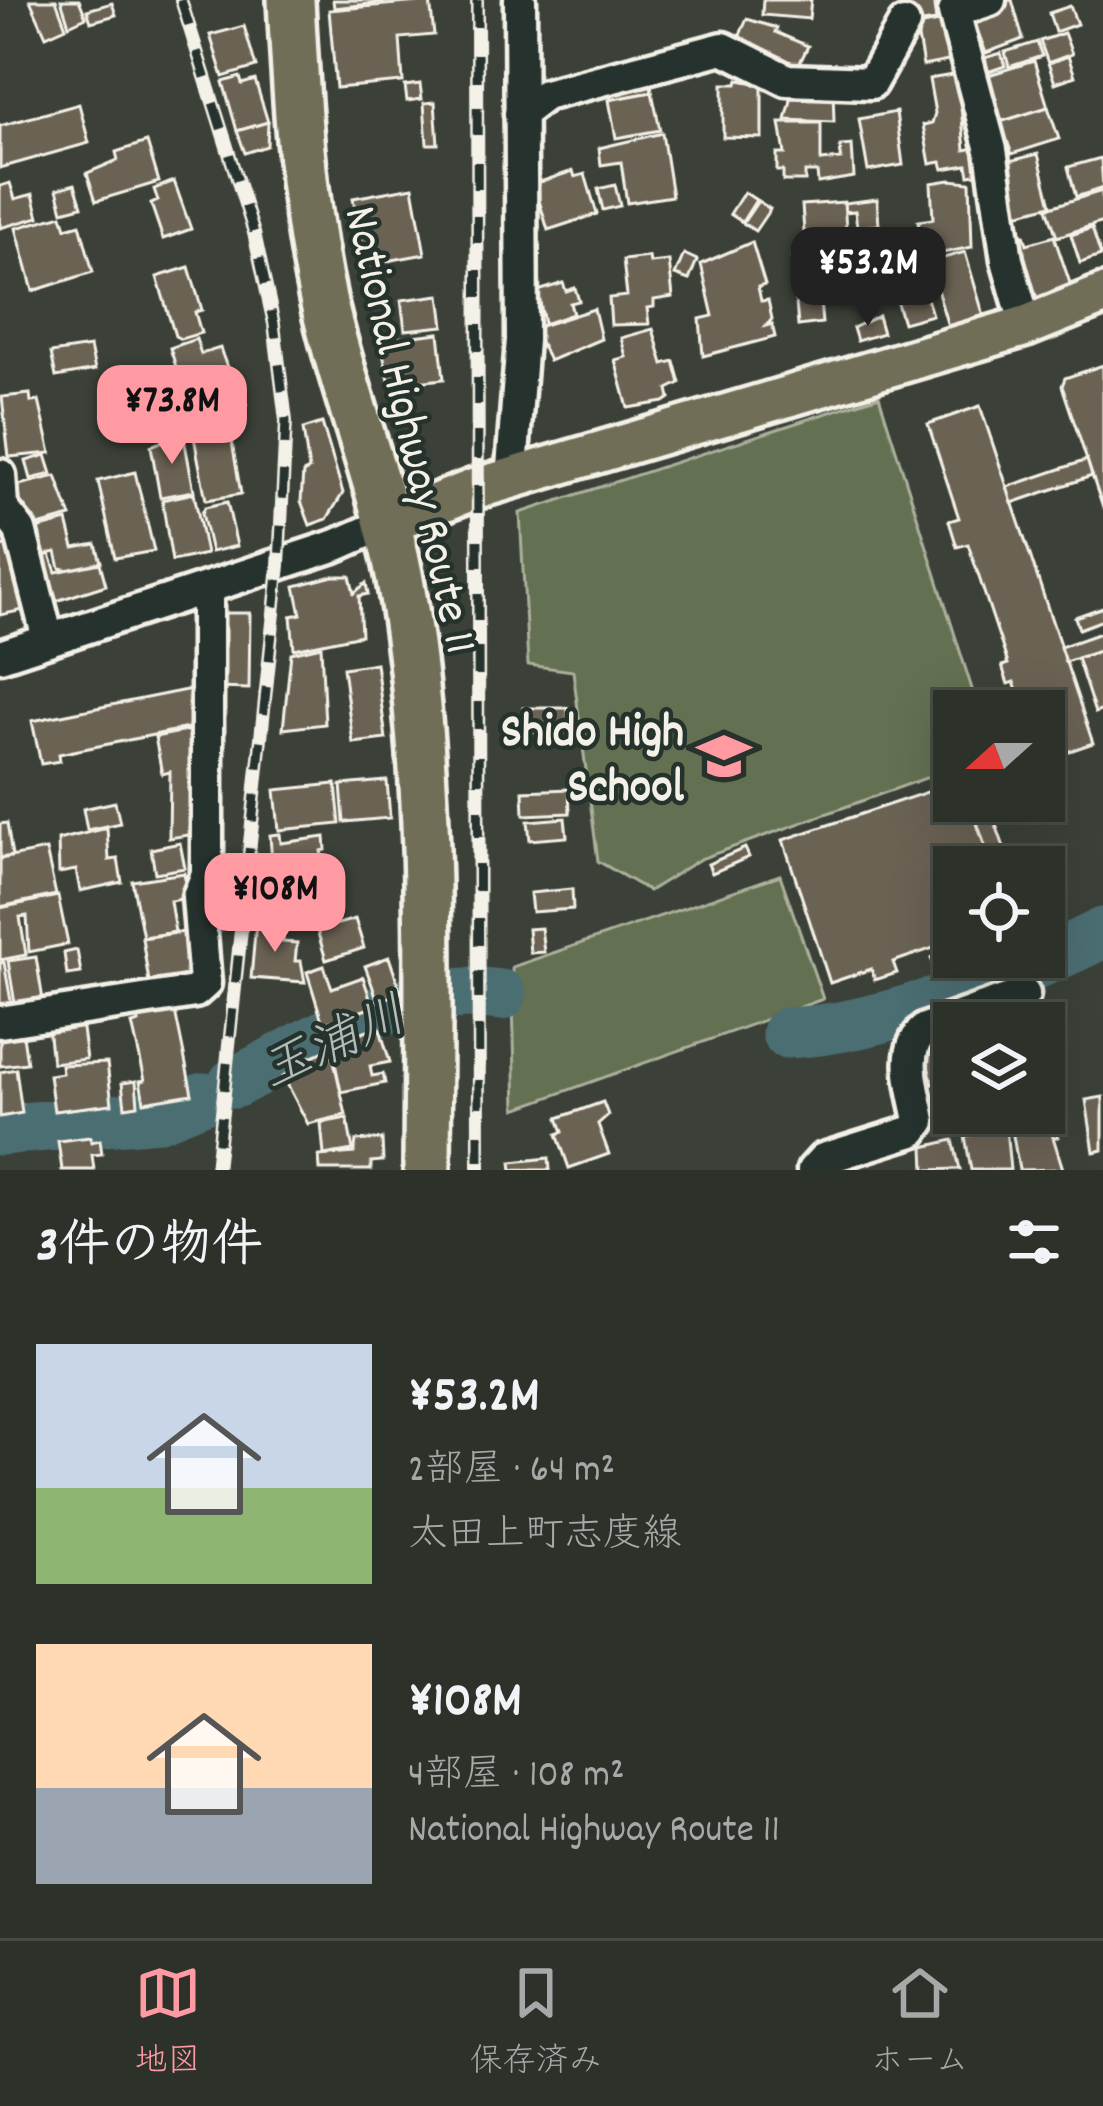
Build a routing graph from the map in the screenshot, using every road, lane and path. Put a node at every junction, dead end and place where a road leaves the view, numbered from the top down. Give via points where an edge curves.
1 (291, 0) edge
2 (520, 0) edge
3 (989, 0) edge
4 (904, 24) dead end
5 (520, 114) junction
6 (1103, 295) edge
7 (1027, 326) junction
8 (0, 475) edge
9 (511, 481) junction
10 (389, 522) junction
11 (207, 588) junction
12 (48, 639) junction
13 (0, 656) edge
14 (1024, 994) dead end
15 (0, 1022) edge
16 (428, 1170) edge
17 (813, 1170) edge

1 - 10 highway, National Highway Route 11 via 304,183 322,296
2 - 5 street
3 - 7 street via 954,13
4 - 5 street via 871,83 787,80 724,48 545,95
5 - 9 street via 521,340
6 - 7 main road
7 - 9 main road
8 - 12 street via 2,507 20,530
9 - 10 main road
10 - 11 street
10 - 16 highway, National Highway Route 11 via 418,700 429,834
11 - 12 street
11 - 15 street via 207,874 198,897 205,983 195,992
12 - 13 street
14 - 17 street via 913,1039 920,1121 913,1131 823,1159

